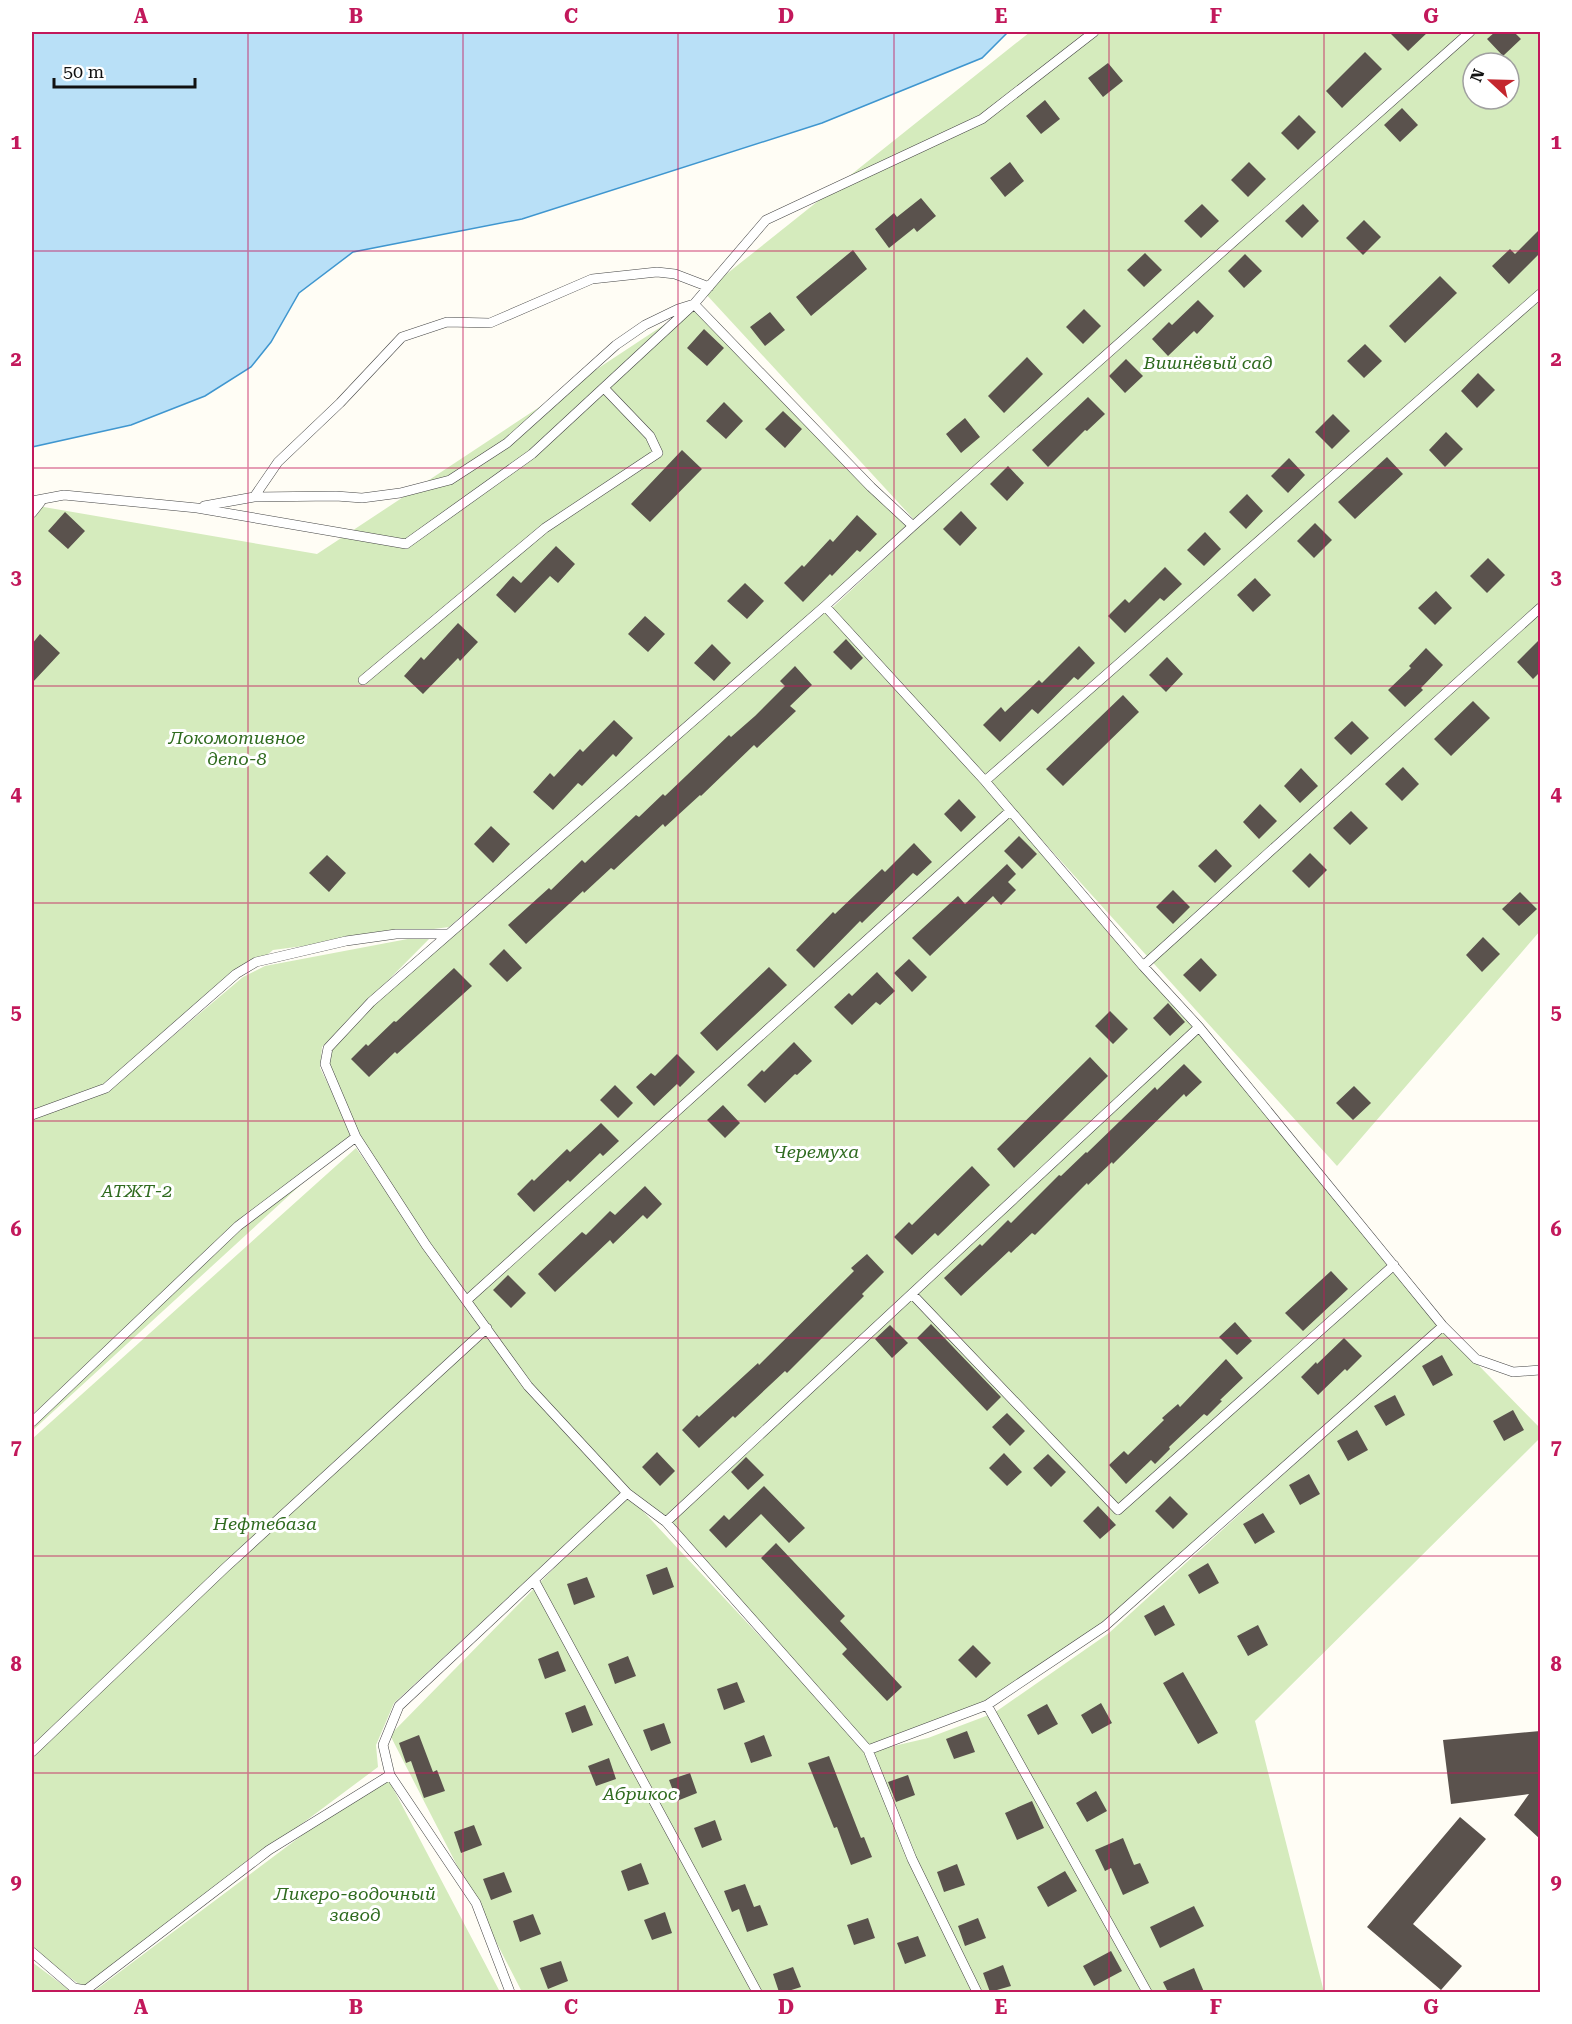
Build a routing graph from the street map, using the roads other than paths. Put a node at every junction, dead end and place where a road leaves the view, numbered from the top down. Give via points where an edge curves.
1 (1094, 32) edge
2 (1470, 32) edge
3 (709, 287) junction
4 (1540, 294) edge
5 (694, 304) junction
6 (604, 388) junction
7 (254, 497) junction
8 (43, 499) junction
9 (32, 501) edge
10 (197, 508) junction
11 (32, 513) edge
12 (913, 526) junction
13 (825, 606) junction
14 (1540, 608) edge
15 (363, 680) dead end
16 (985, 781) junction
17 (1010, 811) junction
18 (449, 934) junction
19 (1143, 966) junction
20 (1199, 1027) junction
21 (32, 1115) edge
22 (356, 1137) junction
23 (1394, 1265) junction
24 (912, 1294) junction
25 (467, 1300) junction
26 (1443, 1326) junction
27 (487, 1328) junction
28 (1540, 1370) edge
29 (32, 1422) edge
30 (627, 1493) junction
31 (666, 1522) junction
32 (534, 1580) junction
33 (987, 1706) junction
34 (868, 1750) junction
35 (32, 1752) edge
36 (390, 1775) junction
37 (32, 1952) edge
38 (510, 1992) edge
39 (757, 1992) edge
40 (977, 1992) edge
41 (1147, 1992) edge

1 - 3 lane via 982,119 766,220
2 - 12 lane
3 - 5 lane
3 - 7 lane via 675,273 592,279 490,323 447,322 402,337 278,462
4 - 16 lane
5 - 6 lane
5 - 7 lane via 645,325 616,345 507,443 450,480 362,498
5 - 12 lane
6 - 10 lane via 532,454 406,543
6 - 15 lane via 650,436 658,453 546,528
7 - 10 lane
8 - 9 lane
8 - 10 lane via 64,495
8 - 11 lane
12 - 13 lane
13 - 16 lane
13 - 18 lane
14 - 19 lane
16 - 17 lane
17 - 19 lane
17 - 25 lane
18 - 21 lane via 396,934 346,941 256,962 236,974 106,1088
18 - 22 lane via 371,1002 328,1048 325,1064
19 - 20 lane
20 - 23 lane
20 - 24 lane
22 - 25 lane
22 - 29 lane via 238,1226
23 - 24 lane via 1118,1510
23 - 26 lane
24 - 31 lane
25 - 27 lane
26 - 28 lane via 1476,1359 1513,1372
26 - 33 lane via 1105,1626
27 - 30 lane via 528,1386
27 - 35 lane via 225,1568
30 - 31 lane
30 - 32 lane
31 - 34 lane
32 - 36 lane via 399,1706 383,1745
32 - 39 lane
33 - 34 lane
33 - 41 lane
34 - 40 lane via 912,1859
36 - 37 lane via 269,1850 86,1990 74,1988
36 - 38 lane via 476,1903

